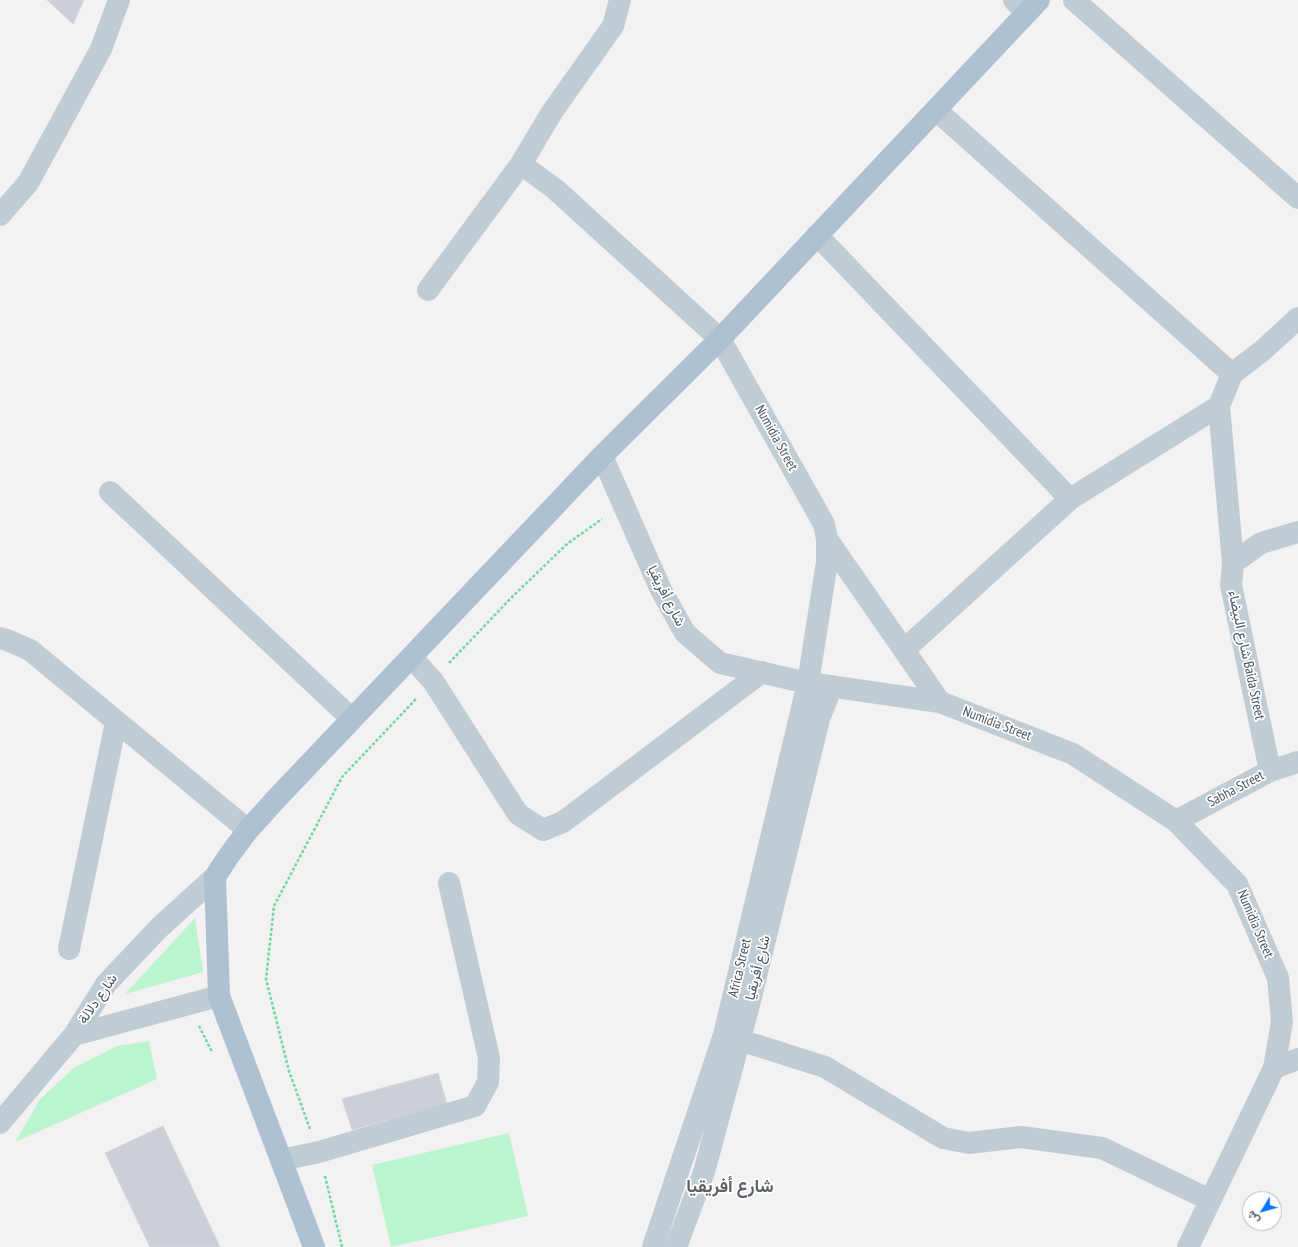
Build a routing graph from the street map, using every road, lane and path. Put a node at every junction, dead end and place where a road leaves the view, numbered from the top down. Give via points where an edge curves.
1 (119, 0) edge
2 (620, 0) edge
3 (1074, 0) edge
4 (1026, 4) edge
5 (936, 110) junction
6 (521, 164) junction
7 (1298, 198) edge
8 (0, 215) edge
9 (817, 235) junction
10 (428, 290) dead end
11 (1298, 318) edge
12 (720, 339) junction
13 (1232, 374) junction
14 (1219, 406) junction
15 (602, 456) junction
16 (110, 492) dead end
17 (1070, 499) junction
18 (624, 504) junction
19 (1298, 532) edge
20 (827, 539) junction
21 (1233, 563) junction
22 (0, 638) edge
23 (904, 650) junction
24 (412, 657) junction
25 (762, 672) junction
26 (433, 681) junction
27 (808, 683) junction
28 (832, 686) junction
29 (940, 702) junction
30 (352, 719) junction
31 (116, 722) junction
32 (1298, 762) edge
33 (1270, 771) junction
34 (1176, 821) junction
35 (248, 830) junction
36 (215, 877) junction
37 (449, 883) dead end
38 (69, 949) dead end
39 (219, 996) junction
40 (74, 1035) junction
41 (732, 1037) junction
42 (1298, 1059) edge
43 (1274, 1068) junction
44 (0, 1123) edge
45 (319, 1152) junction
46 (281, 1160) junction
47 (1210, 1200) junction
48 (314, 1247) edge
49 (342, 1247) edge
50 (653, 1247) edge
51 (676, 1247) edge
52 (1188, 1247) edge

1 - 8 street via 101,48 28,184
2 - 6 street via 613,26 552,112
3 - 7 street
4 - 5 main road
5 - 9 main road
5 - 13 street
6 - 10 street
6 - 12 street, Numidia Street via 555,189
9 - 12 main road
9 - 17 street
11 - 13 street
12 - 15 main road
12 - 20 street, Numidia Street via 824,524
13 - 14 street
14 - 17 street
14 - 21 street, شارع البيضاء Baida Street
15 - 18 street, شارع أفريقيا
15 - 24 main road
16 - 30 street
17 - 23 street
18 - 25 street, شارع أفريقيا via 661,590 685,633 720,663
18 - 26 path via 567,544 512,597
19 - 21 street via 1261,542
20 - 23 street, Numidia Street
20 - 27 street, Numidia Street via 827,562
21 - 33 street, شارع البيضاء Baida Street via 1231,585
22 - 31 street via 30,650
23 - 29 street, Numidia Street
24 - 26 street
24 - 30 main road
25 - 26 street via 563,822 543,830 518,814
25 - 27 street, شارع أفريقيا
26 - 45 path via 342,777 274,906 266,979 289,1071
27 - 28 street, Numidia Street
27 - 41 street, Africa Street
28 - 29 street, Numidia Street
28 - 41 street, شارع أفريقيا via 819,719
29 - 34 street, Numidia Street via 1073,754
30 - 35 main road
31 - 35 street
31 - 38 street
32 - 33 street, Sabha Street
33 - 34 street, Sabha Street
34 - 43 street, Numidia Street via 1237,884 1278,978 1282,1022
35 - 36 main road
36 - 39 main road
36 - 40 street, شارع دلالة via 159,928 106,984
37 - 45 street via 489,1058 488,1082 475,1106
39 - 40 street, شارع دلالة
39 - 46 main road
40 - 44 street
41 - 47 street via 825,1067 943,1138 969,1143 1021,1137 1102,1148
41 - 50 street, Africa Street
41 - 51 street, شارع أفريقيا via 704,1172
42 - 43 street
43 - 47 street, Numidia Street
45 - 46 street
45 - 49 path
46 - 48 main road
47 - 52 street, Numidia Street

